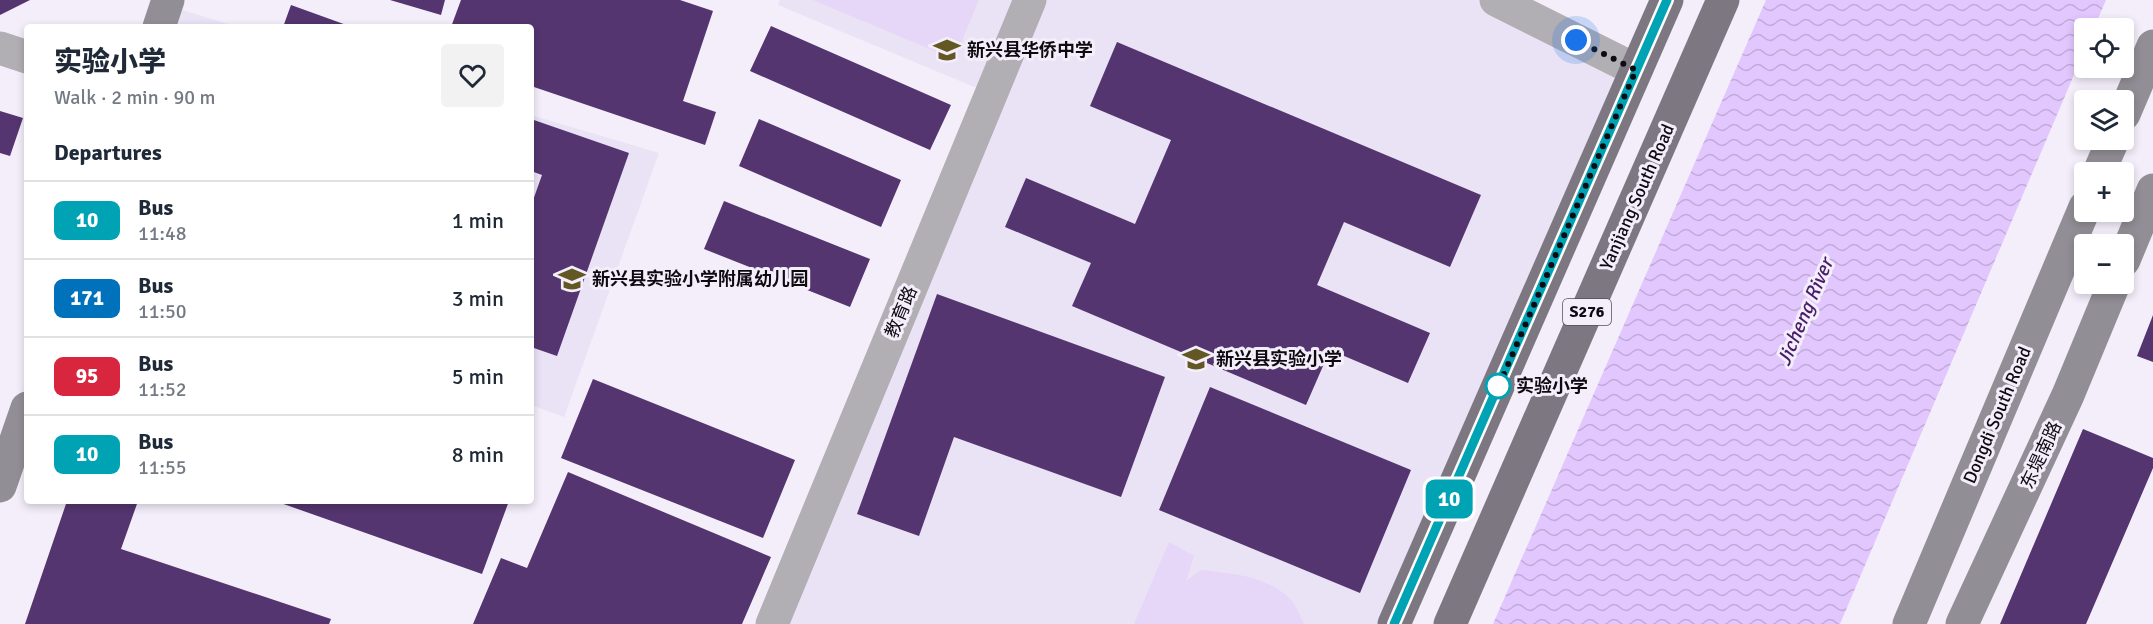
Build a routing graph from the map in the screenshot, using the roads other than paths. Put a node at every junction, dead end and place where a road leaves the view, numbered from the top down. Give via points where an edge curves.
1 (168, 0) edge
2 (1030, 0) edge
3 (1496, 0) edge
4 (1667, 0) edge
5 (1723, 0) edge
6 (160, 24) edge
7 (2153, 46) edge
8 (0, 48) edge
9 (24, 56) edge
10 (1636, 70) junction
11 (2134, 91) edge
12 (2153, 190) edge
13 (2079, 222) edge
14 (2134, 236) edge
15 (2110, 294) edge
16 (24, 417) edge
17 (0, 486) edge
18 (771, 624) edge
19 (1394, 624) edge
20 (1450, 624) edge
21 (1909, 624) edge
22 (1962, 624) edge

1 - 6 main road
2 - 18 street, 教育路
3 - 10 street
4 - 10 main road, S276
5 - 20 main road, Yanjiang South Road / S276
7 - 11 main road
8 - 9 street
10 - 19 main road, S276
12 - 14 main road
13 - 21 main road, Dongdi South Road
15 - 22 main road, 东堤南路 via 2068,395
16 - 17 main road

